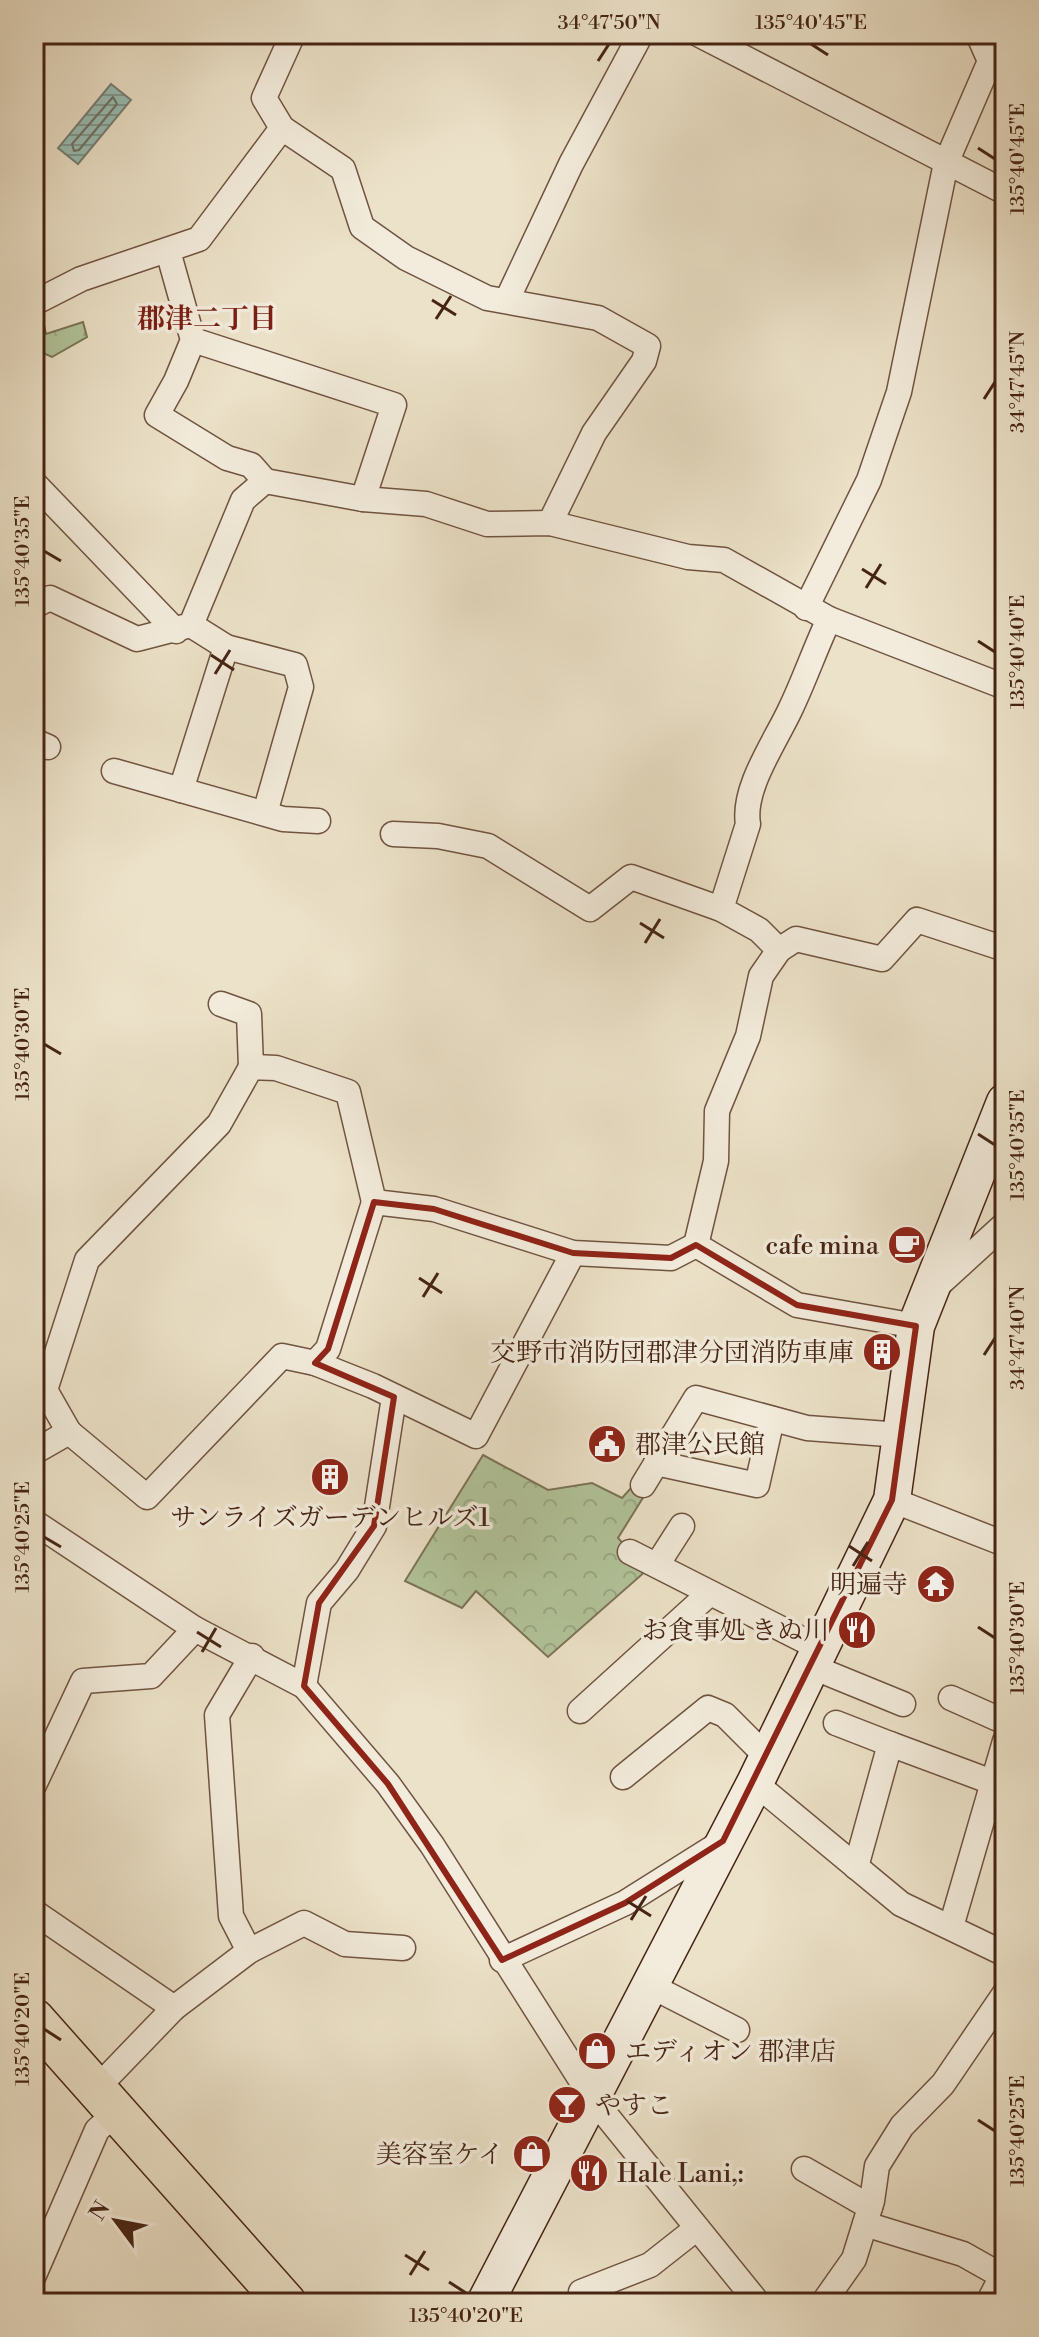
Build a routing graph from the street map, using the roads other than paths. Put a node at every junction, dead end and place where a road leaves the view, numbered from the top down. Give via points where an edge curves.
1 (293, 34) edge
2 (641, 34) edge
3 (698, 34) edge
4 (978, 34) edge
5 (282, 128) junction
6 (946, 163) junction
7 (1005, 192) edge
8 (168, 251) junction
9 (507, 300) junction
10 (34, 303) edge
11 (193, 340) junction
12 (265, 481) junction
13 (34, 483) edge
14 (363, 499) junction
15 (550, 523) junction
16 (34, 606) edge
17 (806, 608) junction
18 (829, 619) junction
19 (183, 628) junction
20 (226, 647) junction
21 (1005, 687) edge
22 (114, 771) dead end
23 (181, 790) junction
24 (265, 813) junction
25 (318, 821) dead end
26 (393, 834) dead end
27 (721, 909) junction
28 (1005, 949) edge
29 (779, 950) junction
30 (221, 1004) dead end
31 (251, 1067) junction
32 (1005, 1102) edge
33 (997, 1147) edge
34 (374, 1202) junction
35 (1005, 1224) edge
36 (696, 1245) junction
37 (573, 1253) junction
38 (922, 1310) junction
39 (315, 1363) junction
40 (394, 1397) junction
41 (772, 1419) junction
42 (69, 1432) junction
43 (901, 1435) junction
44 (34, 1452) edge
45 (656, 1463) junction
46 (643, 1485) dead end
47 (892, 1500) junction
48 (34, 1522) edge
49 (682, 1526) dead end
50 (1005, 1544) edge
51 (630, 1552) dead end
52 (657, 1565) junction
53 (710, 1593) junction
54 (195, 1629) junction
55 (252, 1656) junction
56 (815, 1657) junction
57 (304, 1686) junction
58 (951, 1698) dead end
59 (903, 1704) dead end
60 (580, 1711) dead end
61 (1005, 1722) edge
62 (836, 1723) dead end
63 (1005, 1741) edge
64 (890, 1744) junction
65 (761, 1770) junction
66 (623, 1777) dead end
67 (992, 1782) junction
68 (34, 1785) edge
69 (723, 1841) junction
70 (856, 1867) junction
71 (34, 1912) edge
72 (951, 1927) junction
73 (403, 1948) dead end
74 (249, 1951) junction
75 (1005, 1954) edge
76 (502, 1960) junction
77 (651, 1986) junction
78 (1005, 1993) edge
79 (174, 2008) junction
80 (34, 2019) edge
81 (737, 2030) dead end
82 (593, 2099) junction
83 (106, 2101) junction
84 (804, 2169) dead end
85 (868, 2215) junction
86 (697, 2228) junction
87 (34, 2275) edge
88 (581, 2292) dead end
89 (286, 2303) edge
90 (485, 2303) edge
91 (758, 2303) edge
92 (823, 2303) edge
93 (988, 2303) edge

1 - 5 street via 264,98
2 - 9 street via 571,164
3 - 6 street
4 - 6 street via 990,61
5 - 8 street via 199,239
5 - 9 street via 343,169 362,227 406,258 487,298
6 - 7 street
6 - 17 street via 899,392 869,480
8 - 10 street via 81,279
8 - 11 street
9 - 15 street via 598,318 648,346 644,361 594,433
11 - 12 street via 157,415 227,458 251,465
11 - 14 street via 394,405
12 - 14 street
12 - 19 street via 243,500
13 - 19 street
14 - 15 street via 426,504 487,524
15 - 17 street via 688,557 724,560
16 - 19 street via 50,598 137,639
17 - 18 street
18 - 21 street
18 - 27 street via 765,755
19 - 20 street
20 - 23 street
20 - 24 street via 295,665 301,687
22 - 23 street
23 - 24 street
24 - 25 street
26 - 27 street via 488,846 590,909 631,877
27 - 29 street via 759,930
28 - 29 street via 917,920 882,959 796,939
29 - 36 street via 761,976 748,1036 717,1111 716,1161
30 - 31 street via 249,1014
31 - 34 street via 276,1068 348,1092
31 - 42 street via 219,1124 87,1260 45,1390
32 - 33 street
33 - 38 street
34 - 37 street via 434,1209
34 - 39 street via 328,1349
35 - 38 street
36 - 37 street via 671,1258
36 - 38 street via 797,1305
37 - 40 street via 476,1436
38 - 43 street
39 - 40 street
39 - 42 street via 282,1356 147,1497
40 - 57 street via 374,1526 319,1603
41 - 43 street via 807,1428
41 - 45 street via 696,1398
41 - 45 street via 757,1485
42 - 44 street
43 - 47 street
45 - 46 street
47 - 50 street
47 - 56 street
48 - 54 street
49 - 52 street
51 - 52 street
52 - 53 street
53 - 56 street
53 - 60 street
54 - 55 street
54 - 68 street via 151,1676 83,1681
55 - 57 street
55 - 74 street via 217,1715 231,1916
56 - 59 street
56 - 65 street
57 - 76 street via 388,1784
58 - 61 street
62 - 64 street
63 - 67 street
64 - 67 street
64 - 70 street
65 - 66 street via 725,1715 708,1708
65 - 69 street
65 - 70 street
67 - 72 street
69 - 76 street via 625,1903
69 - 77 street
70 - 72 street via 901,1904
71 - 79 street
72 - 75 street
73 - 74 street via 345,1944 304,1923
74 - 79 street
76 - 82 street
77 - 81 street
77 - 82 street
78 - 85 street via 943,2084 902,2126 877,2166
79 - 83 street
80 - 83 main road
82 - 86 street
82 - 90 street
83 - 87 street
83 - 89 main road
84 - 85 street
85 - 92 street via 854,2259
85 - 93 street via 1002,2276
86 - 88 street via 650,2265
86 - 91 street

